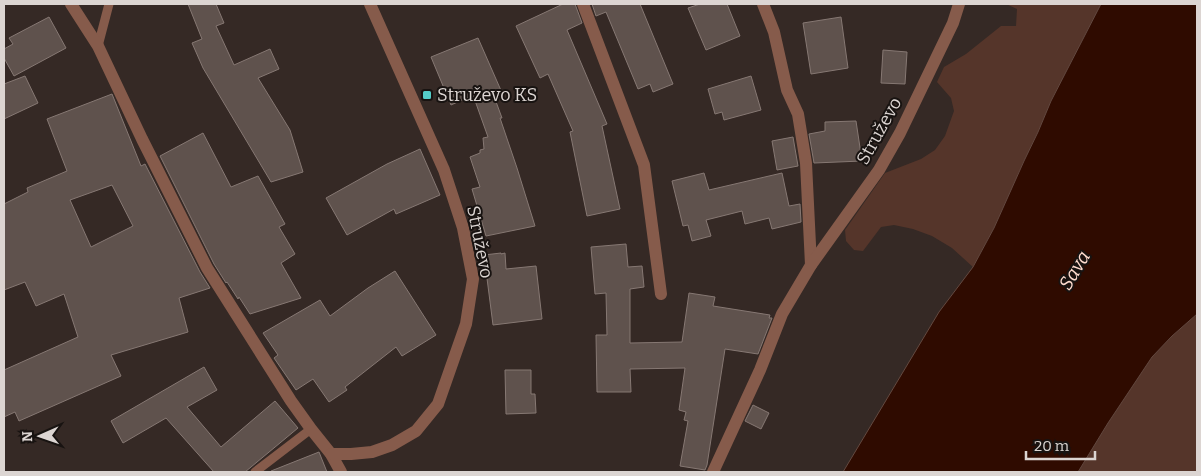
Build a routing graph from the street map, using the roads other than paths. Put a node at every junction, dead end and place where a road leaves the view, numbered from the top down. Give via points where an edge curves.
1 (71, 4) edge
2 (109, 4) edge
3 (370, 4) edge
4 (583, 4) edge
5 (763, 4) edge
6 (959, 4) edge
7 (98, 46) junction
8 (810, 265) junction
9 (661, 294) dead end
10 (311, 429) junction
11 (331, 454) junction
12 (255, 472) edge
13 (341, 472) edge
14 (714, 472) edge

1 - 7 street
2 - 7 lane
3 - 11 street, Struževo via 444,170 464,228 473,279 466,324 438,404 416,431 392,446 372,452
4 - 9 street via 644,165
5 - 8 street via 774,32 787,90 798,114 806,163
6 - 8 street, Struževo via 900,133 879,170
7 - 10 street via 207,268
8 - 14 street, Struževo via 782,314
10 - 11 street
10 - 12 lane
11 - 13 street

